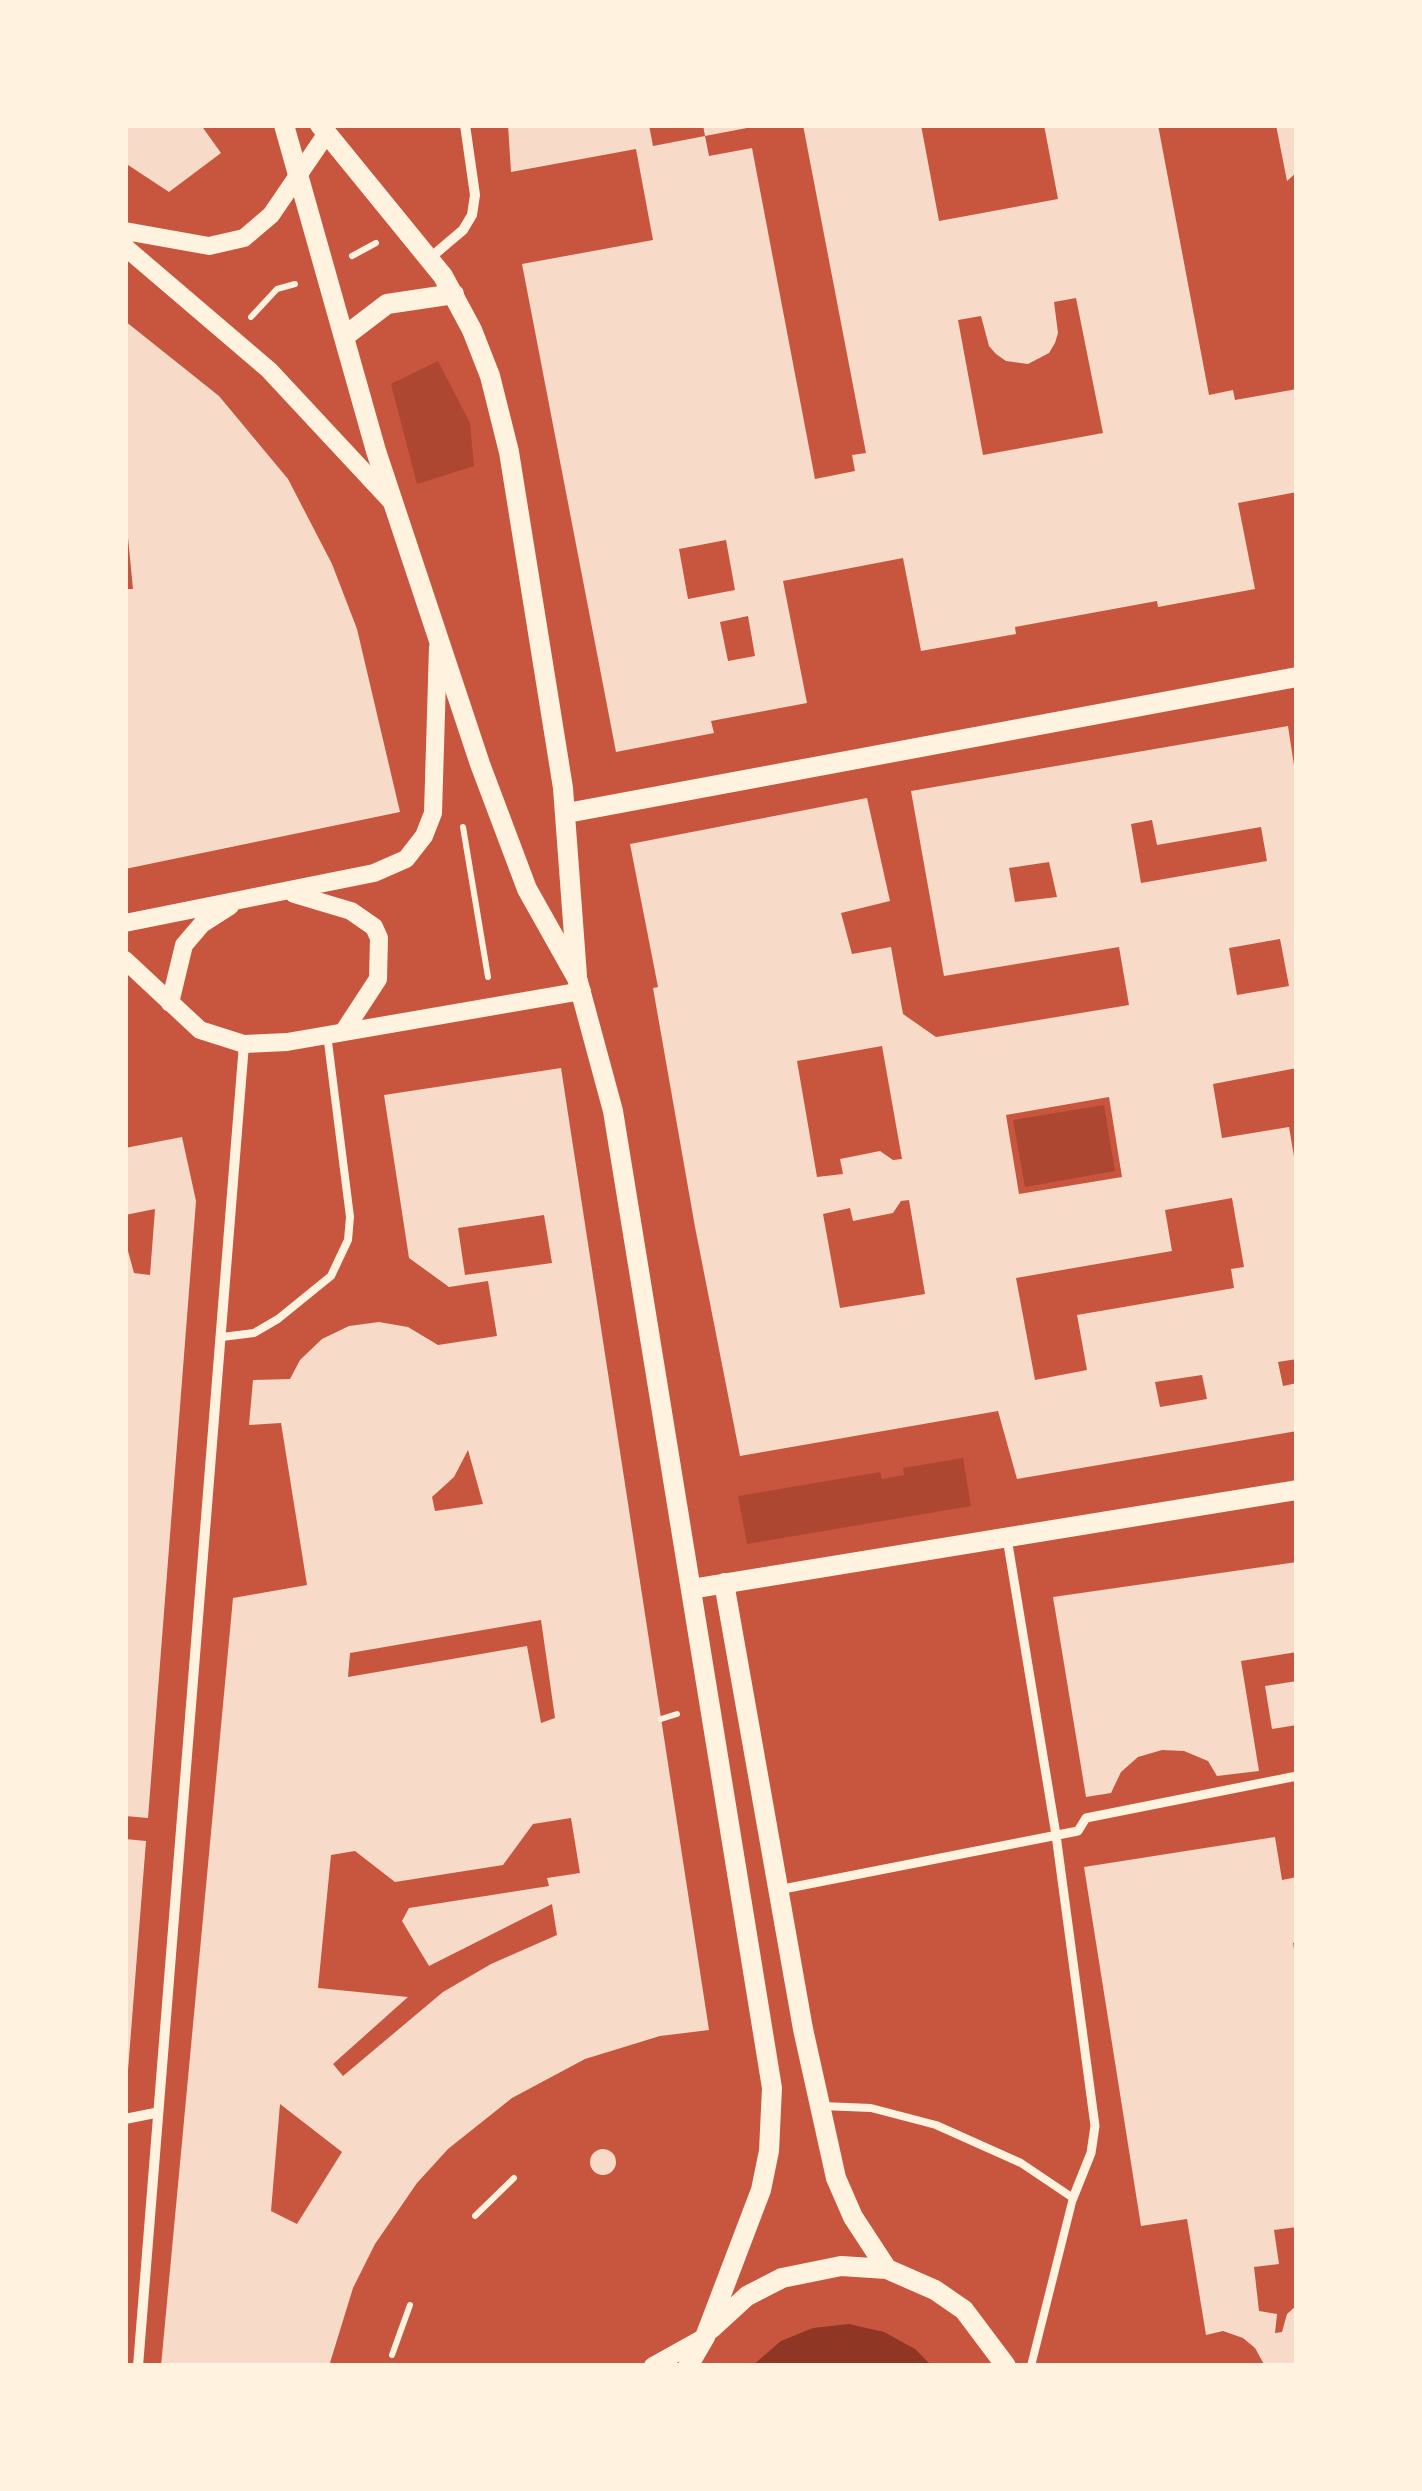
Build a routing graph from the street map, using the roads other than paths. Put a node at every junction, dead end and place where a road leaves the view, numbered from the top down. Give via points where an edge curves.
1 (284, 125) edge
2 (465, 125) edge
3 (324, 129) edge
4 (300, 176) junction
5 (125, 231) edge
6 (125, 248) edge
7 (430, 258) junction
8 (454, 294) junction
9 (345, 336) junction
10 (392, 502) junction
11 (438, 638) junction
12 (1297, 676) edge
13 (567, 813) junction
14 (284, 892) junction
15 (254, 896) junction
16 (125, 924) edge
17 (125, 960) edge
18 (580, 984) junction
19 (170, 1003) junction
20 (336, 1033) junction
21 (244, 1044) junction
22 (222, 1337) junction
23 (1297, 1490) edge
24 (1007, 1538) junction
25 (724, 1584) junction
26 (691, 1589) junction
27 (1297, 1776) edge
28 (1056, 1835) junction
29 (778, 1890) junction
30 (820, 2106) junction
31 (155, 2114) junction
32 (125, 2119) edge
33 (1073, 2198) junction
34 (886, 2269) junction
35 (704, 2336) junction
36 (138, 2366) edge
37 (653, 2366) edge
38 (688, 2366) edge
39 (1006, 2366) edge
40 (1032, 2366) edge

1 - 4 main road
2 - 7 street via 472,215
3 - 4 street
3 - 7 main road
4 - 5 street via 260,227 228,244 188,244
4 - 9 main road
6 - 10 street via 280,380
7 - 8 main road
8 - 9 main road via 400,299
8 - 13 main road via 484,358 506,439
9 - 10 main road
10 - 11 main road
11 - 14 street via 433,813 424,836 406,859 374,873
11 - 18 main road via 520,873
12 - 13 main road
13 - 18 main road
14 - 15 street
14 - 20 street via 351,911 379,938 378,979
15 - 16 street
15 - 19 street via 193,934 177,960
17 - 19 street
18 - 20 street via 485,1009
18 - 26 main road via 614,1110
19 - 21 street via 200,1030
20 - 21 street
20 - 22 lane via 348,1240 331,1276 278,1319 254,1333
21 - 22 street
22 - 31 street
23 - 24 main road
24 - 25 main road
24 - 28 street
25 - 26 main road
25 - 29 main road
26 - 35 main road via 772,2088 766,2171
27 - 28 street via 1086,1818 1078,1832
28 - 29 street
28 - 33 street via 1094,2126
29 - 30 main road
30 - 33 lane via 871,2108 936,2125 1021,2163
30 - 34 main road via 843,2198
31 - 32 street
31 - 36 street
33 - 40 lane
34 - 35 main road via 842,2266 782,2278 747,2296
34 - 39 main road via 964,2310
35 - 37 street
35 - 38 main road

